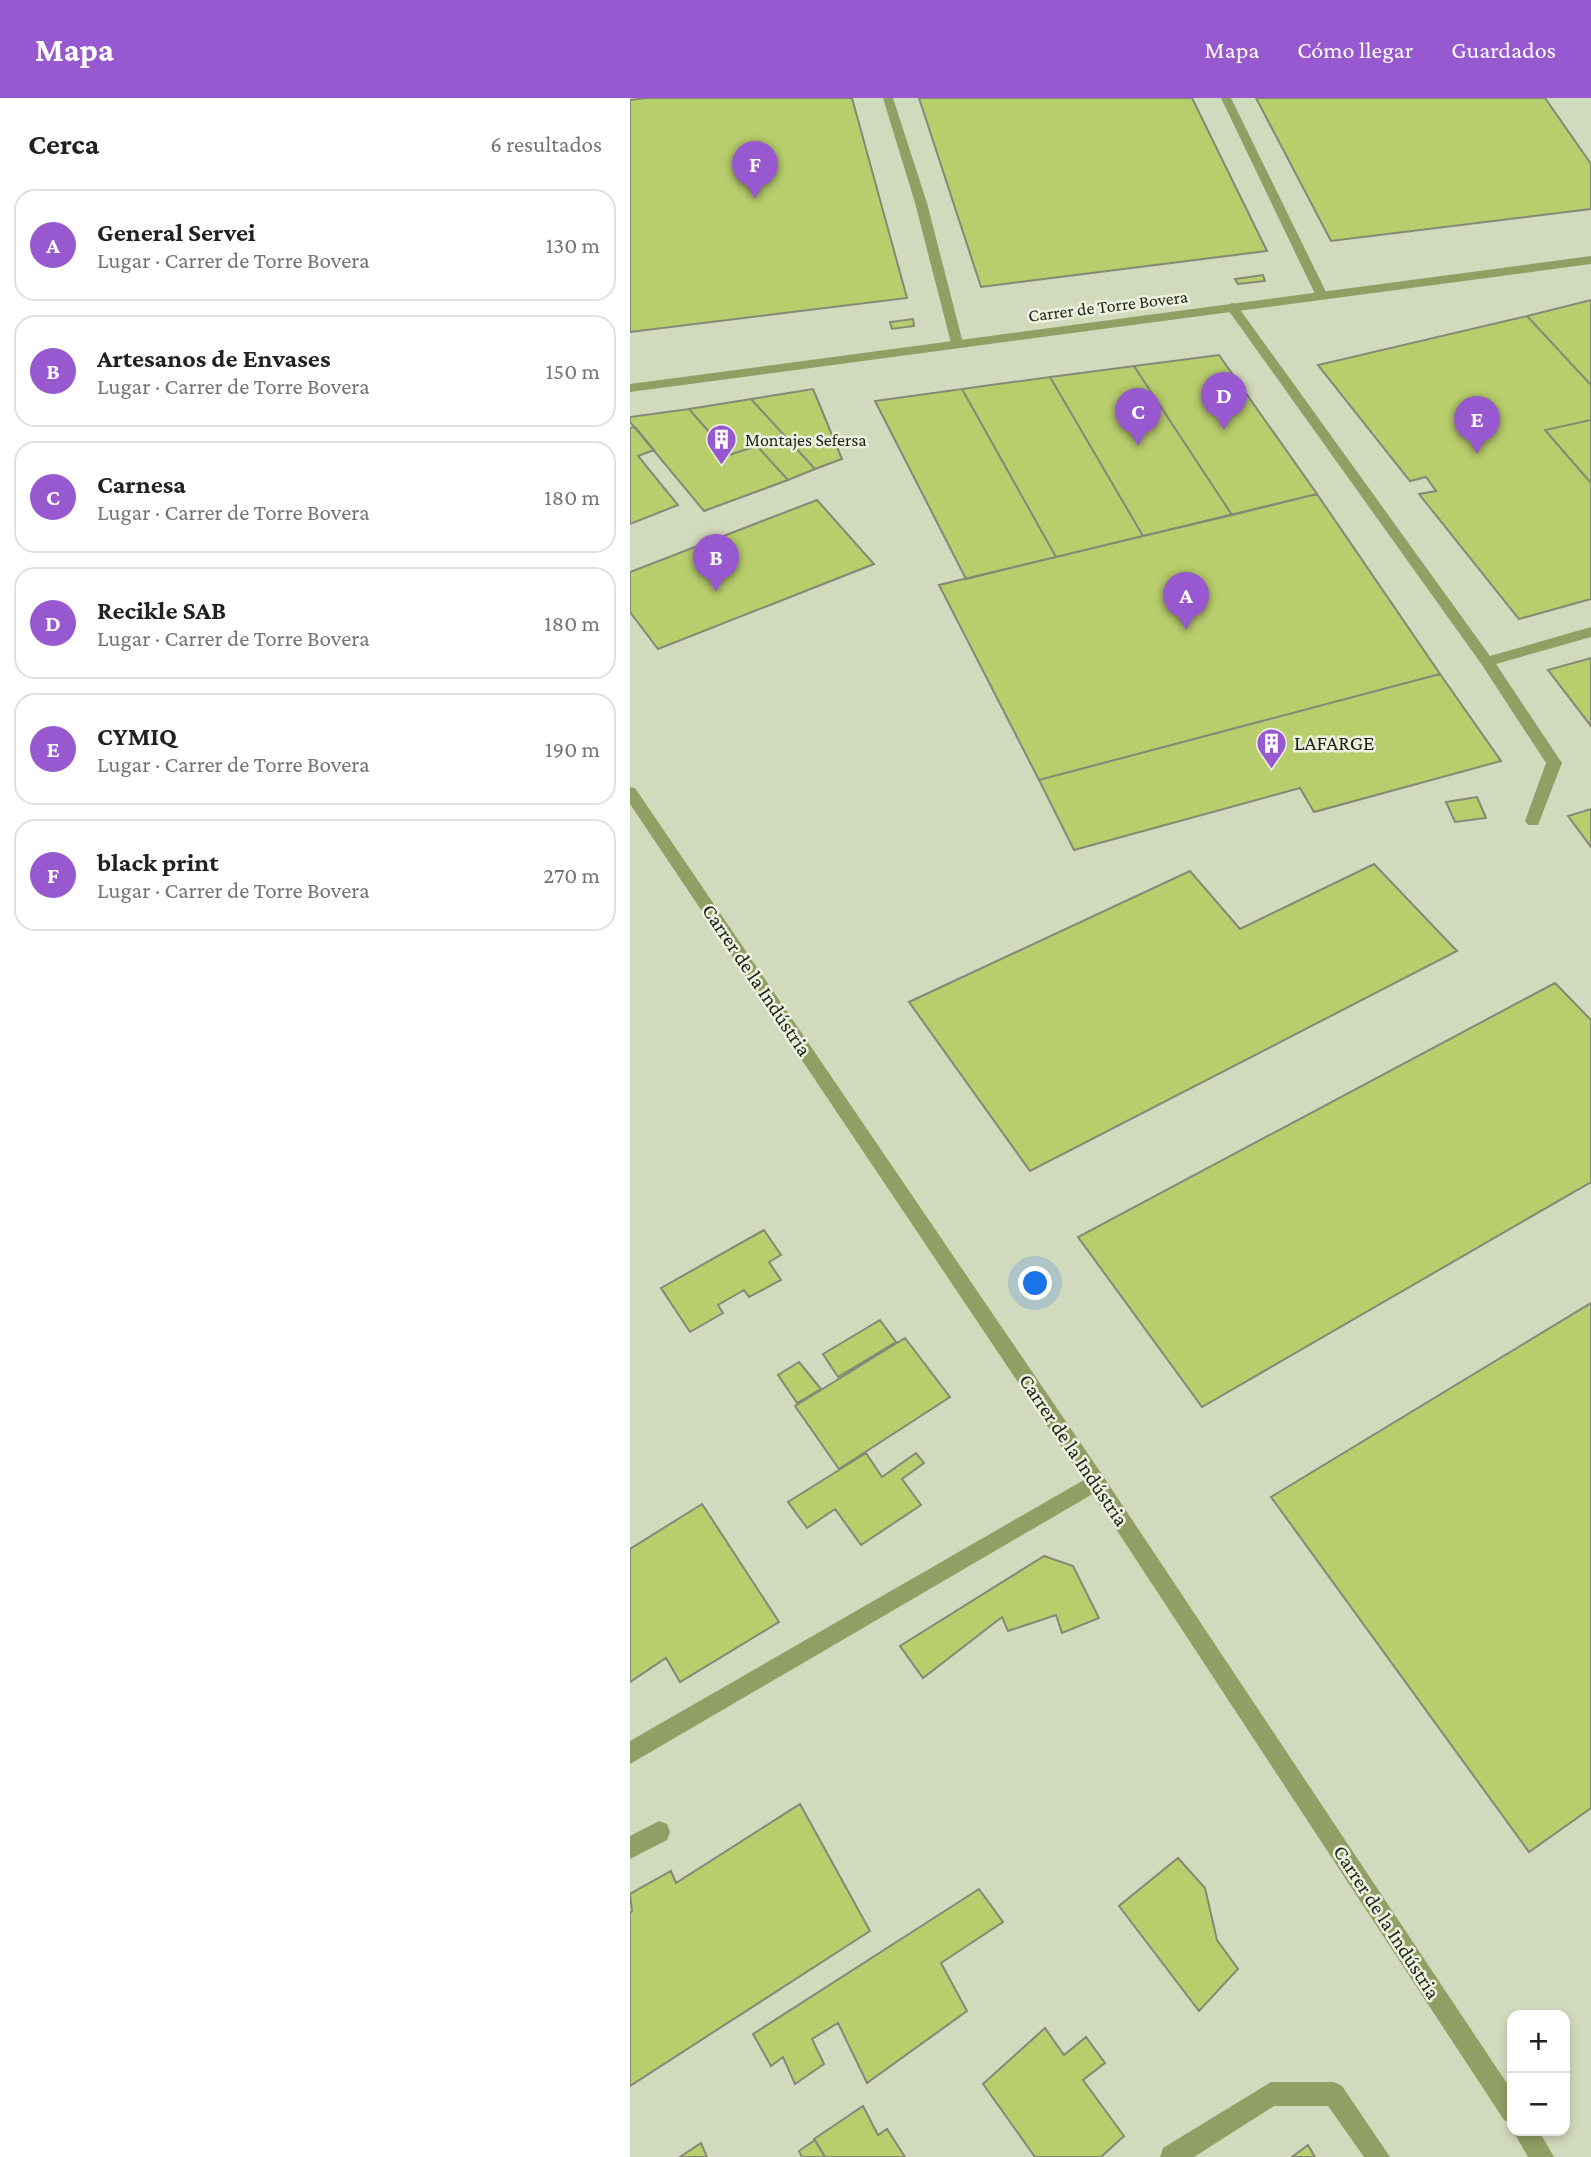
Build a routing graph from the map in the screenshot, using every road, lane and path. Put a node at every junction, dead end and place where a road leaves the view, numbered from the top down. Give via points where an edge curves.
1 (888, 98) edge
2 (1226, 98) edge
3 (1591, 260) edge
4 (1322, 296) junction
5 (1232, 307) junction
6 (957, 343) junction
7 (630, 388) edge
8 (1591, 632) edge
9 (1487, 662) junction
10 (630, 792) edge
11 (1532, 821) dead end
12 (1096, 1482) junction
13 (630, 1753) edge
14 (659, 1832) dead end
15 (630, 1848) edge
16 (1507, 2104) edge
17 (1528, 2136) edge
18 (1172, 2157) edge
19 (1378, 2157) edge
20 (1542, 2157) edge

1 - 6 street
2 - 4 street
3 - 4 street, Carrer de Torre Bovera
4 - 5 street, Carrer de Torre Bovera
5 - 6 street, Carrer de Torre Bovera
5 - 9 street
6 - 7 street, Carrer de Torre Bovera
8 - 9 street
9 - 11 street via 1554,764
10 - 12 street, Carrer de la Indústria
12 - 13 street
12 - 16 street, Carrer de la Indústria
14 - 15 street
17 - 20 street
18 - 19 street via 1271,2094 1334,2094

